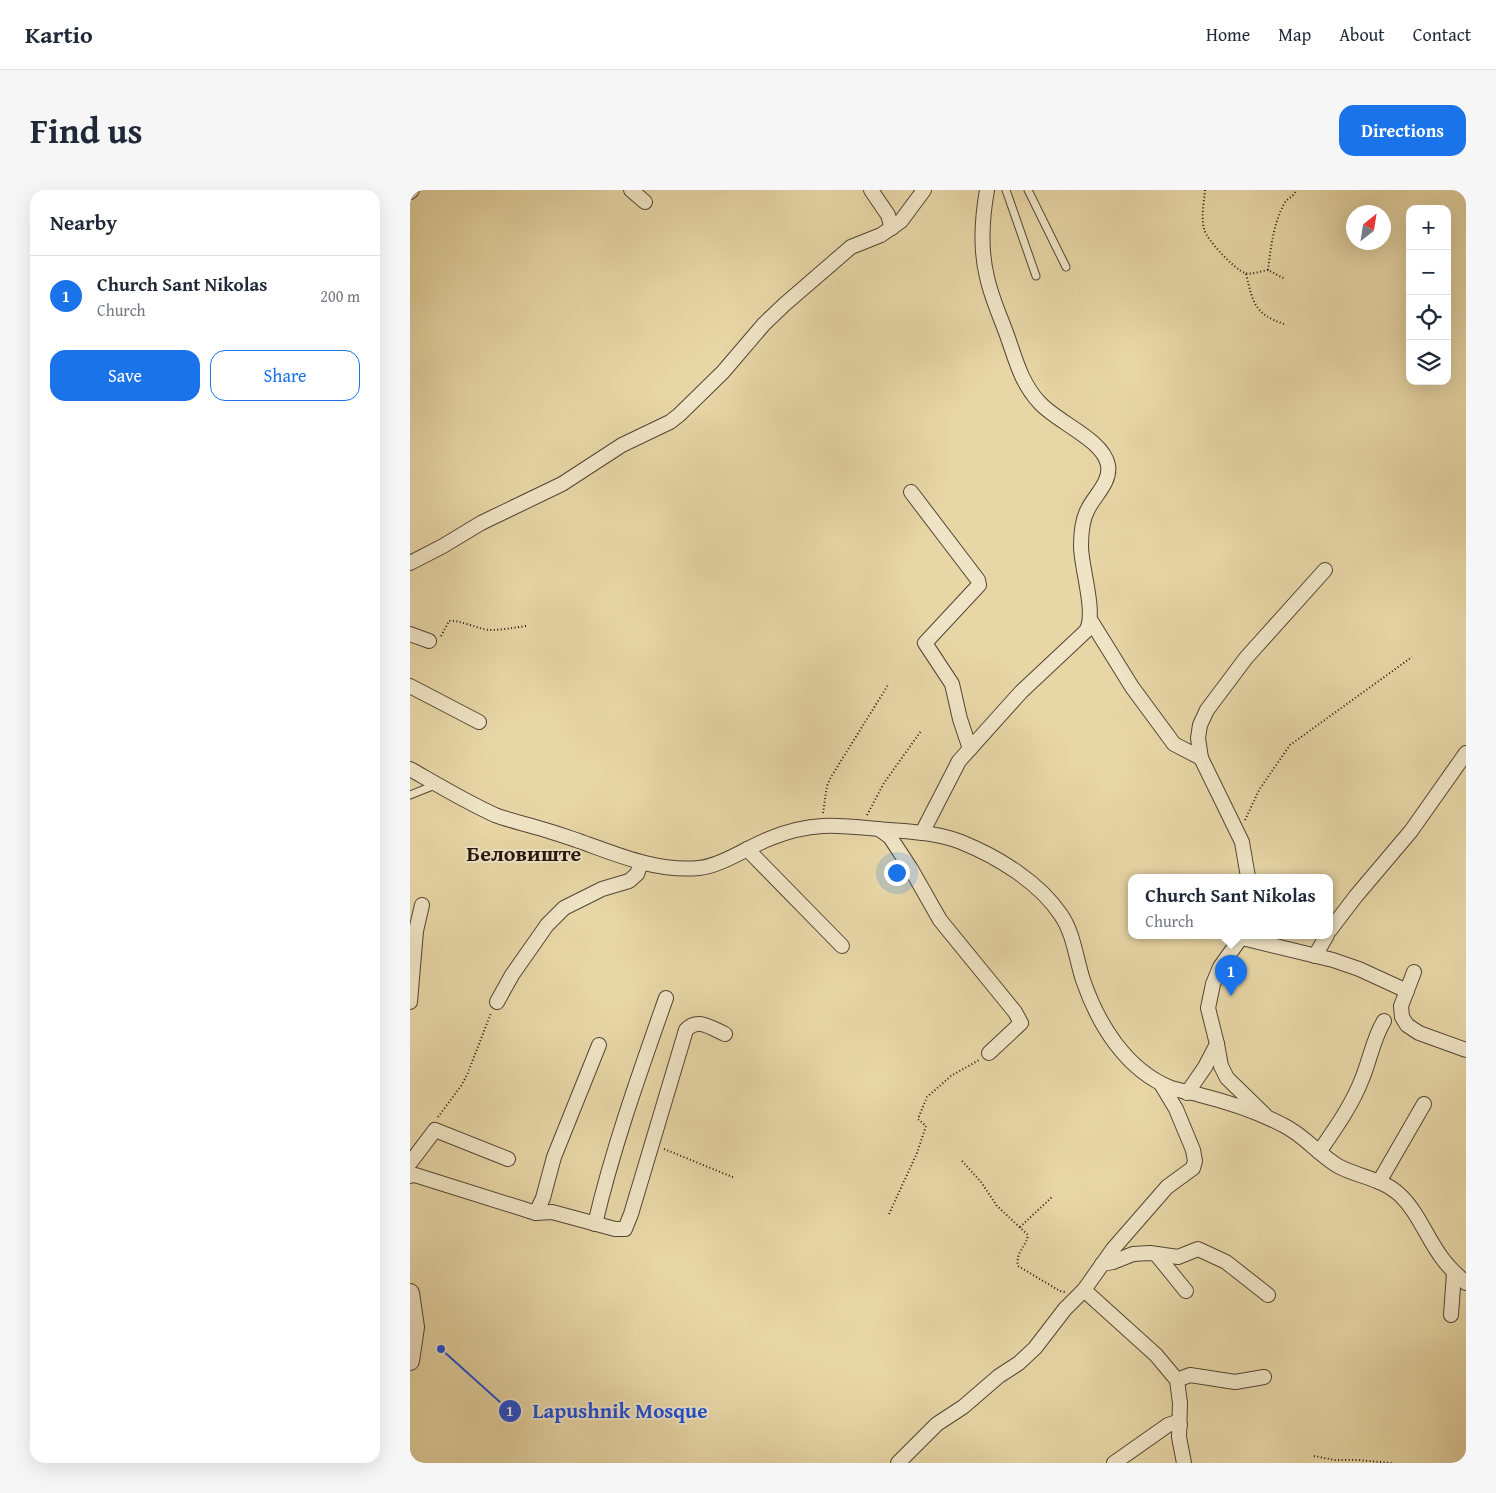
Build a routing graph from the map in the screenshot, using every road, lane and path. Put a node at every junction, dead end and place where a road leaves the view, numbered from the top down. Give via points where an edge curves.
1 (631, 190) edge
2 (871, 190) edge
3 (924, 190) edge
4 (987, 190) edge
5 (1006, 190) edge
6 (1028, 190) edge
7 (1205, 190) edge
8 (1296, 190) edge
9 (645, 202) dead end
10 (892, 228) junction
11 (1066, 266) dead end
12 (1268, 270) junction
13 (1245, 273) junction
14 (1036, 276) dead end
15 (1284, 279) dead end
16 (1284, 324) dead end
17 (911, 492) dead end
18 (410, 564) edge
19 (1325, 570) dead end
20 (1091, 620) junction
21 (526, 626) dead end
22 (410, 634) edge
23 (428, 641) joint
24 (1412, 658) dead end
25 (888, 685) dead end
26 (410, 686) edge
27 (479, 722) dead end
28 (921, 731) dead end
29 (970, 749) junction
30 (1466, 753) edge
31 (1201, 758) junction
32 (410, 769) edge
33 (434, 782) junction
34 (410, 795) edge
35 (821, 826) junction
36 (861, 826) junction
37 (878, 829) junction
38 (922, 833) junction
39 (1238, 835) junction
40 (747, 849) junction
41 (641, 863) junction
42 (1247, 874) edge
43 (422, 906) dead end
44 (1333, 926) edge
45 (1241, 939) edge
46 (1254, 939) edge
47 (1325, 939) edge
48 (842, 946) dead end
49 (1315, 956) junction
50 (1414, 972) dead end
51 (1407, 991) junction
52 (666, 998) dead end
53 (410, 1002) edge
54 (497, 1002) joint
55 (1384, 1021) dead end
56 (725, 1034) dead end
57 (1217, 1044) junction
58 (599, 1045) dead end
59 (1466, 1050) edge
60 (989, 1053) joint
61 (1161, 1084) junction
62 (1187, 1093) junction
63 (1424, 1104) dead end
64 (438, 1118) dead end
65 (1269, 1118) junction
66 (652, 1145) junction
67 (1320, 1152) junction
68 (508, 1159) dead end
69 (962, 1161) dead end
70 (410, 1164) edge
71 (410, 1176) edge
72 (735, 1178) dead end
73 (1379, 1182) junction
74 (1052, 1197) dead end
75 (536, 1213) junction
76 (889, 1214) dead end
77 (595, 1224) junction
78 (1020, 1227) junction
79 (1156, 1254) junction
80 (1102, 1264) junction
81 (1454, 1273) junction
82 (1466, 1283) edge
83 (1186, 1291) dead end
84 (1081, 1292) junction
85 (410, 1293) edge
86 (1268, 1295) dead end
87 (1451, 1316) dead end
88 (410, 1361) edge
89 (1264, 1377) dead end
90 (1177, 1380) junction
91 (1180, 1425) junction
92 (1314, 1456) dead end
93 (898, 1463) edge
94 (1114, 1463) edge
95 (1184, 1463) edge
96 (1392, 1463) edge

1 - 9 street
2 - 10 street via 888,215
3 - 10 street via 901,222
4 - 20 street via 983,247 986,277 1020,372 1040,404 1096,446 1108,465 1104,484 1083,521 1081,546
5 - 14 lane
6 - 11 lane
7 - 13 path via 1204,231 1234,267
8 - 12 path via 1295,195 1285,202 1275,224
10 - 18 street via 839,256 764,324 723,372 670,422 622,445 562,484 497,514
12 - 13 path
12 - 15 path
13 - 16 path via 1255,306 1271,320
17 - 29 street via 978,580 979,585 925,642 952,684
19 - 31 street via 1246,658 1207,710 1198,738
20 - 29 street via 1086,631 1021,692
20 - 31 street via 1132,687 1174,744
21 - 23 path via 488,630 454,620 449,621 438,641
22 - 23 street
24 - 39 path via 1290,745 1259,790
25 - 35 path via 831,777
26 - 27 street
28 - 36 path via 884,783
29 - 38 street via 959,762
30 - 44 street via 1411,831
31 - 39 street
32 - 33 street
33 - 34 lane
33 - 41 street via 496,815
35 - 36 street
35 - 40 street via 794,830
36 - 37 street
37 - 38 street
37 - 60 street via 890,837 940,920 1022,1023
38 - 61 street via 952,839 986,853 1018,873 1050,902 1066,925 1084,981 1105,1027 1134,1065
39 - 42 street
40 - 41 street via 700,868
40 - 48 street
41 - 54 street via 637,874 629,880 564,908 547,925
43 - 53 street via 416,931
45 - 57 street via 1220,967 1211,989 1208,1008
46 - 49 street
47 - 49 street
49 - 51 street via 1359,969
50 - 51 street
51 - 59 street via 1401,1006 1407,1025 1419,1034
52 - 77 street via 604,1184
54 - 64 path via 467,1075
55 - 67 street via 1354,1099
56 - 66 street via 698,1023 691,1024 686,1030
57 - 62 street
57 - 65 street via 1227,1078
58 - 75 street via 554,1156
60 - 76 path via 951,1076 927,1097 918,1119 926,1126
61 - 62 street
61 - 80 street via 1176,1109 1193,1150 1193,1168 1167,1187
62 - 65 street
63 - 73 street
65 - 67 street via 1300,1134
66 - 72 path
66 - 77 street via 625,1229
67 - 73 street via 1346,1170
68 - 70 street via 435,1130
69 - 78 path via 996,1206
71 - 75 street
73 - 81 street via 1400,1195 1411,1208
74 - 78 path
75 - 77 street via 552,1212
78 - 84 path via 1028,1235 1018,1255 1018,1266 1060,1290
79 - 80 street via 1133,1254
79 - 83 street
79 - 86 street via 1178,1257 1198,1249 1226,1262
80 - 84 street
81 - 82 street
81 - 87 street
84 - 90 street via 1156,1355
84 - 93 street via 1036,1348 937,1424
85 - 88 street via 414,1327
89 - 90 street via 1234,1382 1190,1375
90 - 91 street
91 - 94 street via 1177,1422 1168,1425
91 - 95 street
92 - 96 path

